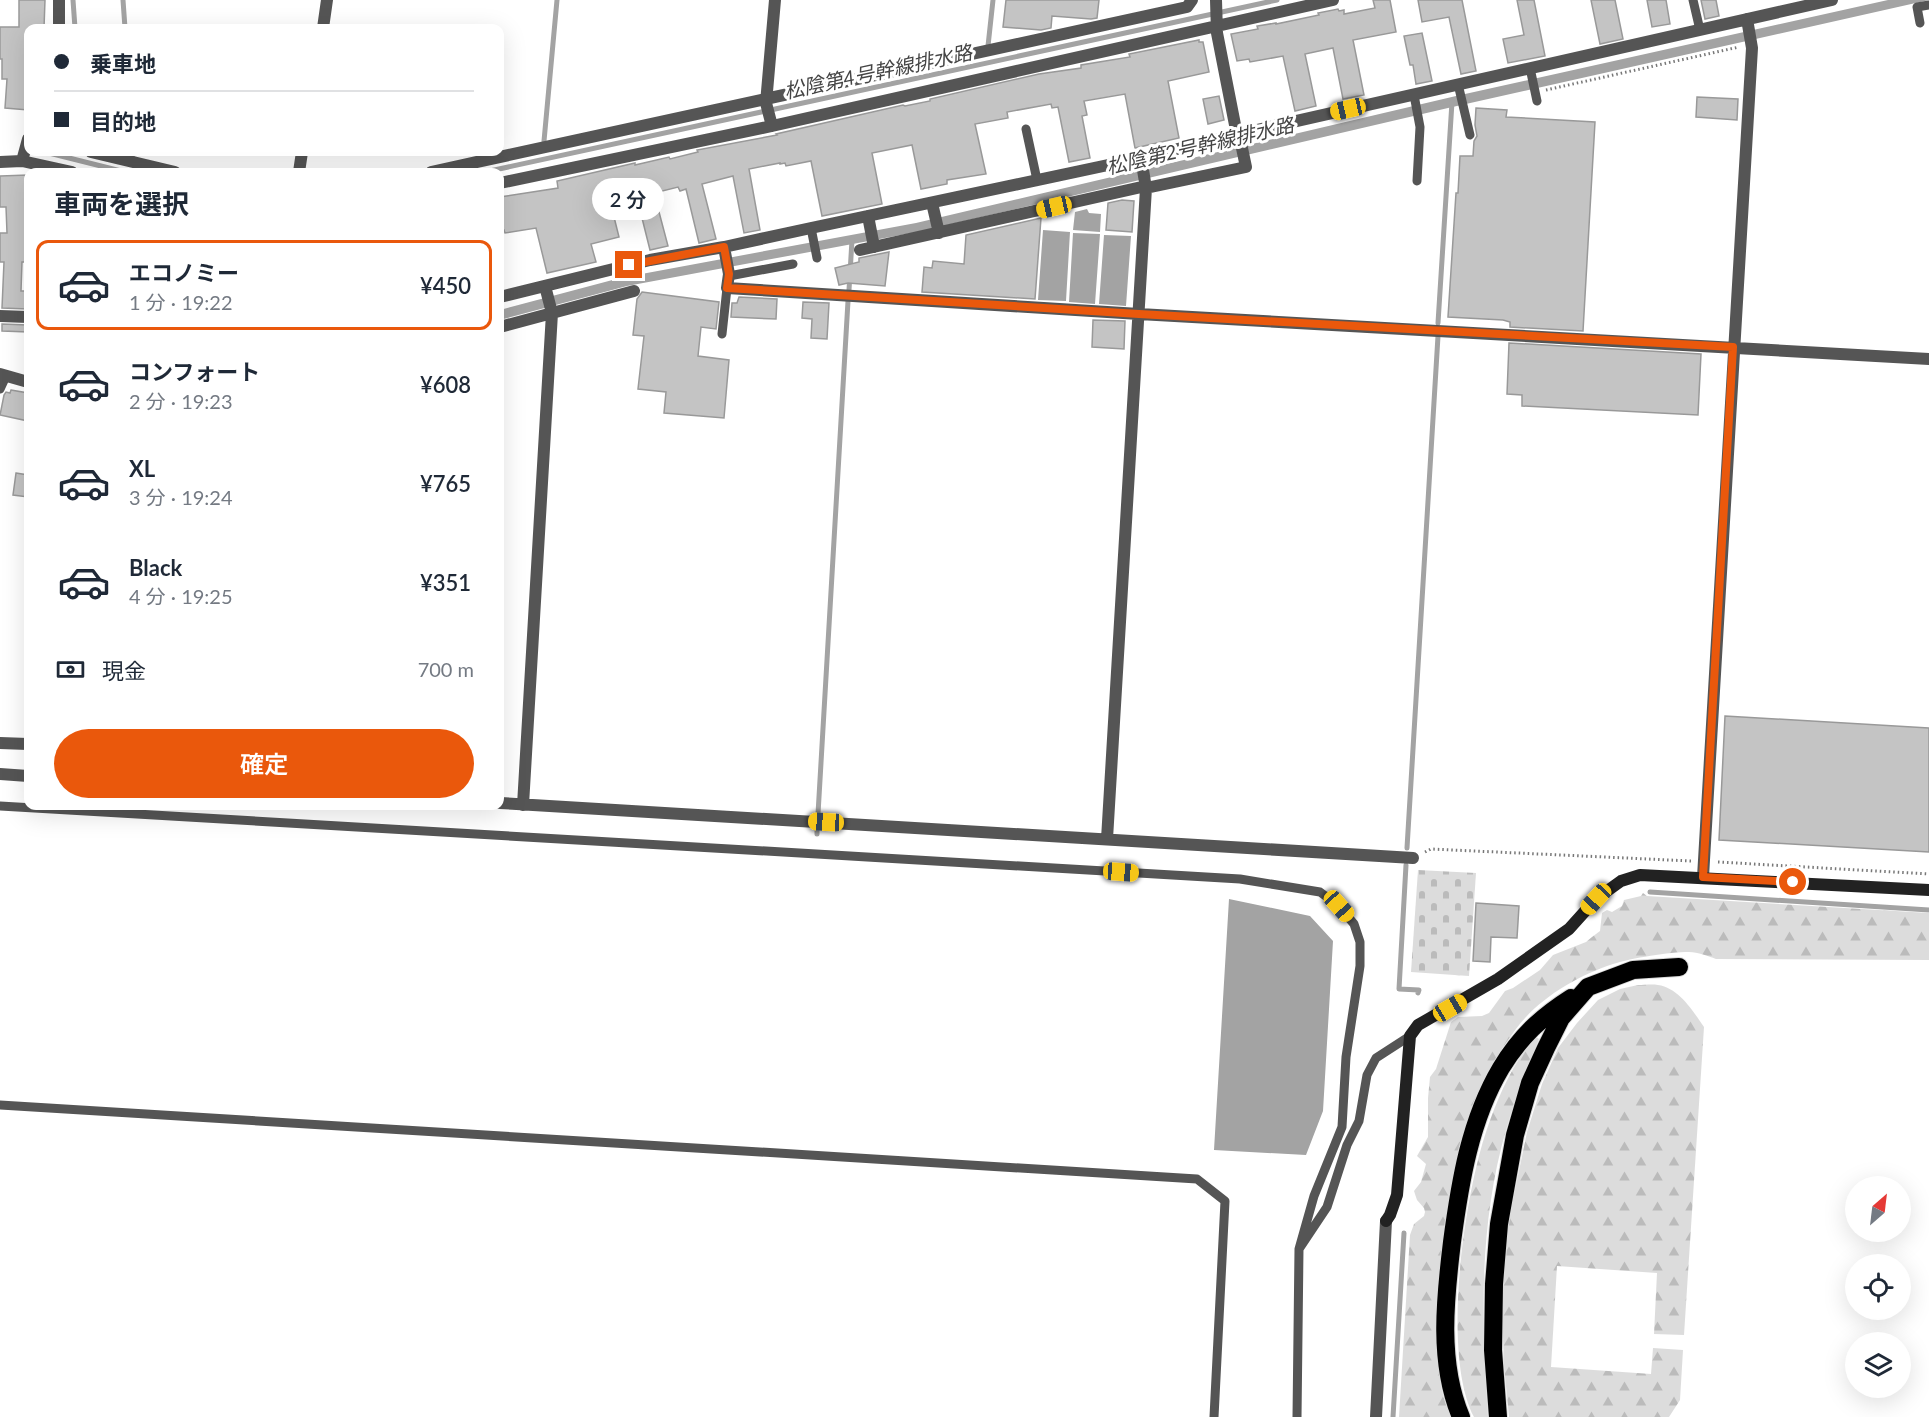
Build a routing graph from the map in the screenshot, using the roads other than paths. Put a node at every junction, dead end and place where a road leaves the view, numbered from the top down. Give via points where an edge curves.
1 (59, 0) edge
2 (327, 0) edge
3 (775, 0) edge
4 (1192, 0) edge
5 (1333, 0) edge
6 (1693, 0) edge
7 (1833, 0) edge
8 (1216, 2) edge
9 (1922, 4) edge
10 (1748, 22) junction
11 (1920, 23) dead end
12 (59, 24) edge
13 (324, 24) edge
14 (1216, 25) junction
15 (1700, 30) junction
16 (1531, 70) junction
17 (1459, 88) junction
18 (1536, 95) road end
19 (1414, 96) junction
20 (766, 101) junction
21 (771, 124) junction
22 (1026, 129) dead end
23 (1470, 135) dead end
24 (1239, 137) junction
25 (24, 154) edge
26 (107, 156) edge
27 (1142, 160) junction
28 (22, 161) junction
29 (0, 162) edge
30 (54, 168) edge
31 (159, 168) edge
32 (450, 168) edge
33 (1037, 180) junction
34 (1417, 181) dead end
35 (504, 182) edge
36 (1146, 186) junction
37 (932, 206) junction
38 (869, 221) junction
39 (812, 232) junction
40 (938, 232) junction
41 (874, 247) junction
42 (725, 250) junction
43 (860, 250) dead end
44 (816, 257) dead end
45 (793, 264) dead end
46 (728, 279) junction
47 (546, 289) junction
48 (634, 291) dead end
49 (504, 296) edge
50 (552, 311) junction
51 (1139, 314) junction
52 (0, 316) edge
53 (24, 317) edge
54 (504, 326) edge
55 (722, 334) dead end
56 (1733, 347) junction
57 (1929, 359) edge
58 (3, 375) edge
59 (24, 381) edge
60 (0, 389) edge
61 (0, 743) edge
62 (24, 744) edge
63 (0, 774) edge
64 (24, 776) edge
65 (504, 803) edge
66 (523, 805) junction
67 (0, 806) edge
68 (24, 807) edge
69 (68, 810) edge
70 (1107, 839) junction
71 (1413, 858) dead end
72 (1703, 877) junction
73 (1929, 890) edge
74 (1679, 967) dead end
75 (1588, 987) junction
76 (1410, 1036) junction
77 (0, 1105) edge
78 (1299, 1249) junction
79 (1214, 1417) edge
80 (1297, 1417) edge
81 (1376, 1417) edge
82 (1461, 1417) edge
83 (1498, 1417) edge

1 - 12 street
2 - 13 street
3 - 20 street
4 - 20 street via 1187,7
5 - 14 street
6 - 15 lane
7 - 10 street
8 - 14 street
9 - 11 lane via 1917,7
10 - 15 street
10 - 56 street via 1751,43
14 - 21 street
14 - 24 street
15 - 16 street
16 - 17 street
16 - 18 lane
17 - 19 street
17 - 23 lane
19 - 24 street
19 - 34 lane via 1420,127
20 - 21 street
20 - 32 street
21 - 35 street
22 - 33 lane
24 - 27 street
24 - 36 street via 1246,167
25 - 28 street
26 - 31 street
27 - 33 street
27 - 36 street
28 - 29 street
28 - 30 street
33 - 37 street
36 - 40 street
36 - 51 street
37 - 38 street
37 - 40 street
38 - 39 street
38 - 41 street
39 - 42 street
39 - 44 lane
40 - 41 street
41 - 43 street
42 - 46 street
42 - 47 street via 650,260
45 - 46 lane
46 - 51 street
46 - 55 lane
47 - 49 street
47 - 50 street
48 - 50 street
50 - 54 street
50 - 66 street
51 - 56 street
51 - 70 street
52 - 53 street
56 - 57 street
56 - 72 street
58 - 59 street
58 - 60 lane
61 - 62 street
63 - 64 street
65 - 66 street
66 - 70 street
67 - 68 lane
69 - 78 lane via 1240,879 1320,892 1354,924 1360,942 1360,966 1346,1057 1342,1127 1314,1196
70 - 71 street
72 - 73 street
72 - 76 street via 1640,875 1621,881 1596,899 1569,929 1498,979 1418,1025
74 - 75 highway via 1634,970
75 - 82 highway via 1546,1014 1520,1039 1500,1069 1473,1131 1458,1197 1446,1317 1449,1374
75 - 83 highway via 1561,1018 1545,1048 1515,1135 1499,1224 1494,1284
76 - 78 lane via 1376,1058 1367,1075 1359,1121 1327,1207
76 - 81 street via 1397,1195 1386,1221
77 - 79 lane via 1197,1179 1225,1201
78 - 80 lane

